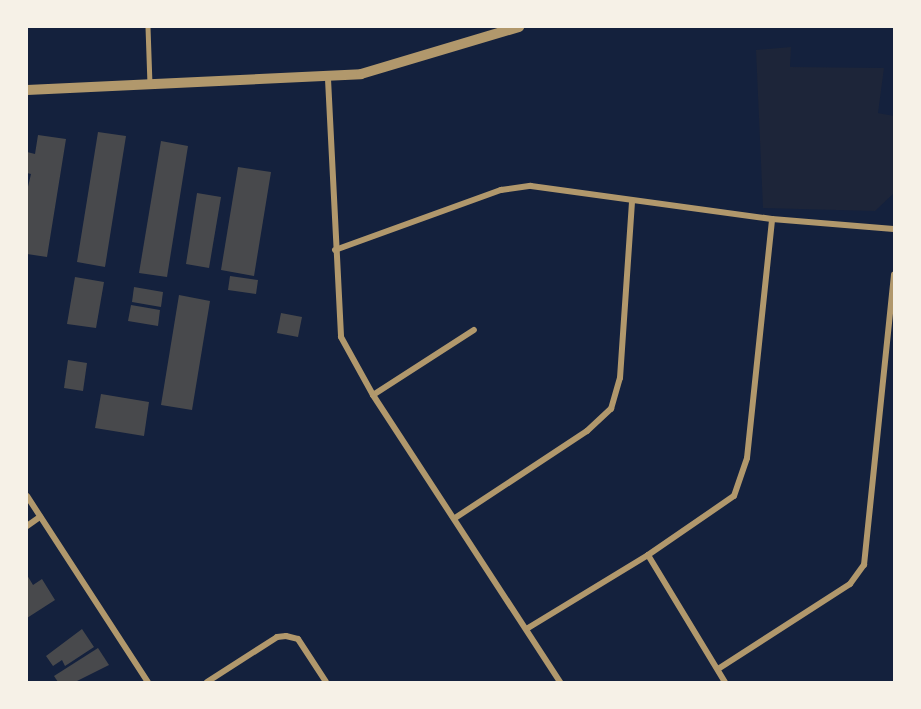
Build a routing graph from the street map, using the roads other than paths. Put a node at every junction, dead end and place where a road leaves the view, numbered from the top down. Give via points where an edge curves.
1 (148, 27) edge
2 (519, 27) edge
3 (327, 79) junction
4 (150, 86) junction
5 (27, 90) edge
6 (632, 202) junction
7 (772, 219) junction
8 (894, 229) edge
9 (335, 250) junction
10 (894, 275) edge
11 (474, 330) dead end
12 (374, 395) junction
13 (27, 496) edge
14 (40, 518) junction
15 (455, 518) junction
16 (27, 526) edge
17 (648, 555) junction
18 (528, 628) junction
19 (718, 669) junction
20 (147, 682) edge
21 (207, 682) edge
22 (326, 682) edge
23 (560, 682) edge
24 (725, 682) edge

1 - 4 lane
2 - 3 street via 392,68
3 - 4 street
3 - 9 street
4 - 5 street
6 - 7 street
6 - 9 street via 549,188 514,187
6 - 15 street via 620,378 611,409 587,431
7 - 8 street
7 - 17 street via 742,479 734,496 721,507
9 - 12 street via 338,325
10 - 19 street via 864,565 850,584
11 - 12 street
12 - 15 street
13 - 14 street
14 - 16 street
14 - 20 street
15 - 18 street
17 - 18 street
17 - 19 street
18 - 23 street
19 - 24 street
21 - 22 street via 277,637 286,636 298,639

